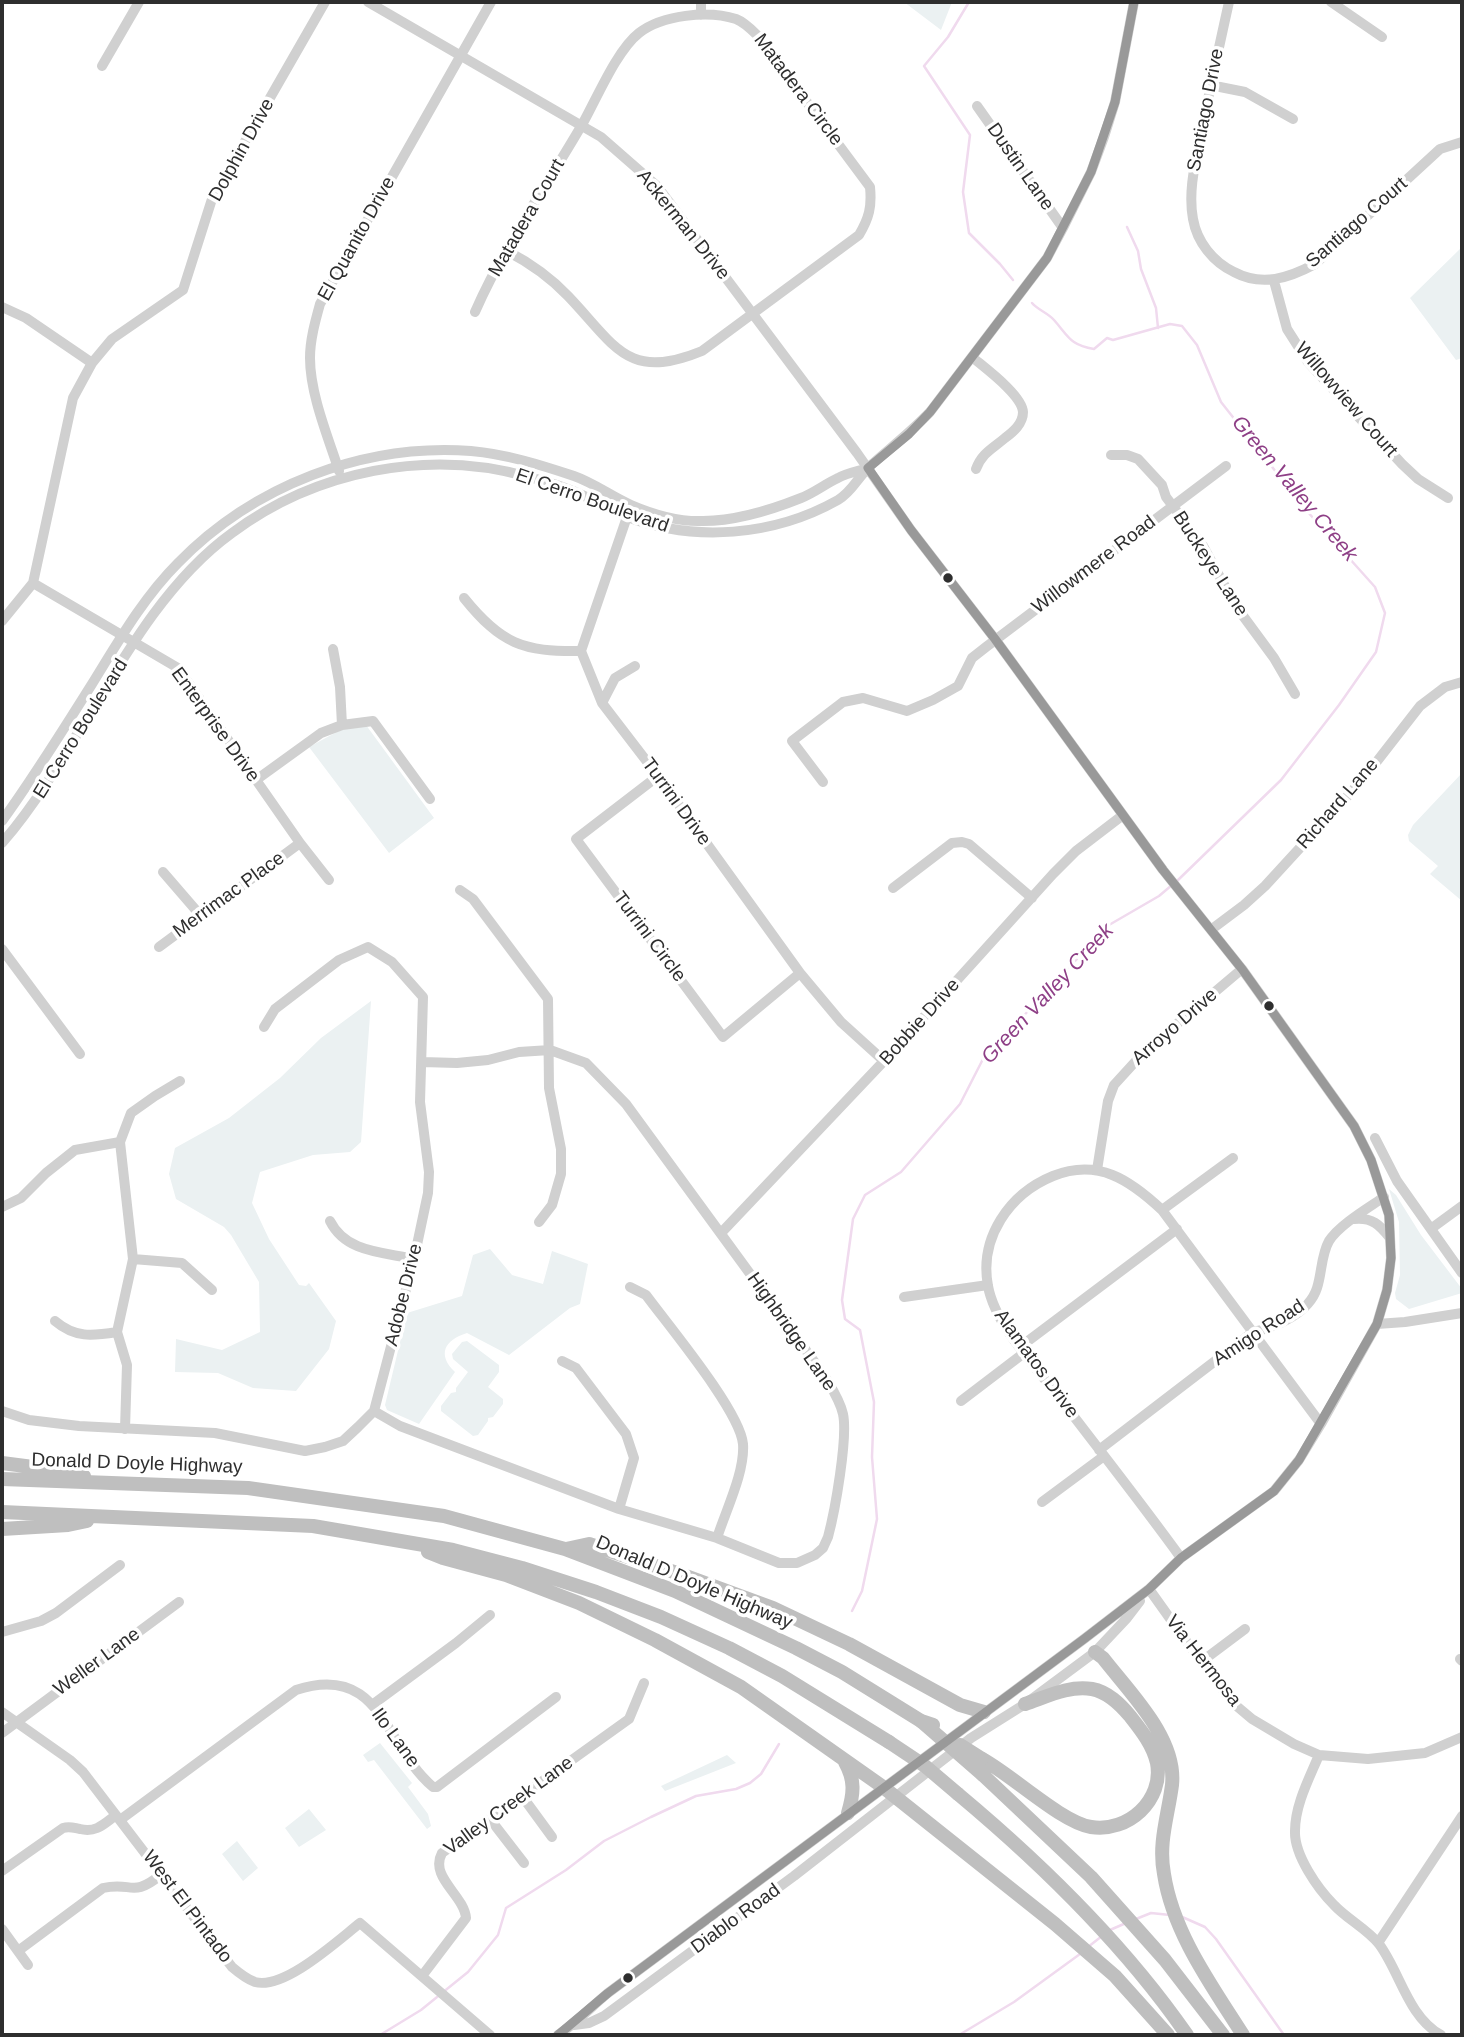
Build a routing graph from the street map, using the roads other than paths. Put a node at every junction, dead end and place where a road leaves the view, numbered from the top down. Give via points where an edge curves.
1 (139, 2) edge
2 (325, 2) edge
3 (368, 2) edge
4 (491, 2) edge
5 (701, 2) edge
6 (1134, 2) edge
7 (1229, 2) edge
8 (1331, 2) edge
9 (701, 15) junction
10 (1382, 37) dead end
11 (461, 54) junction
12 (102, 66) dead end
13 (1210, 85) junction
14 (977, 106) dead end
15 (1293, 119) dead end
16 (582, 124) junction
17 (1460, 143) edge
18 (1063, 228) junction
19 (508, 251) junction
20 (1274, 281) junction
21 (2, 307) edge
22 (475, 312) dead end
23 (752, 313) junction
24 (972, 357) junction
25 (92, 363) junction
26 (1111, 455) dead end
27 (337, 466) junction
28 (1226, 466) dead end
29 (868, 468) junction
30 (976, 469) dead end
31 (341, 478) junction
32 (1448, 498) dead end
33 (631, 505) junction
34 (1173, 506) junction
35 (626, 517) junction
36 (33, 583) junction
37 (464, 598) dead end
38 (2, 621) edge
39 (123, 634) junction
40 (995, 639) junction
41 (136, 641) junction
42 (332, 649) dead end
43 (581, 651) junction
44 (635, 666) dead end
45 (1462, 682) edge
46 (1295, 694) dead end
47 (602, 703) junction
48 (342, 725) junction
49 (658, 776) junction
50 (256, 780) junction
51 (823, 782) dead end
52 (430, 799) dead end
53 (1123, 815) junction
54 (2, 821) edge
55 (300, 842) junction
56 (2, 843) edge
57 (163, 872) dead end
58 (330, 880) dead end
59 (893, 888) dead end
60 (460, 890) dead end
61 (1032, 898) junction
62 (201, 916) junction
63 (1212, 929) junction
64 (159, 947) dead end
65 (2, 949) edge
66 (1242, 970) junction
67 (800, 973) junction
68 (264, 1027) dead end
69 (550, 1050) junction
70 (80, 1054) dead end
71 (884, 1061) junction
72 (422, 1062) junction
73 (180, 1081) dead end
74 (1375, 1138) dead end
75 (120, 1142) junction
76 (1233, 1158) dead end
77 (1097, 1170) junction
78 (1384, 1197) junction
79 (1462, 1206) edge
80 (2, 1207) edge
81 (1162, 1210) junction
82 (1354, 1219) junction
83 (330, 1221) dead end
84 (539, 1222) dead end
85 (1432, 1228) junction
86 (1177, 1229) junction
87 (721, 1233) junction
88 (1390, 1238) junction
89 (133, 1259) junction
90 (414, 1259) junction
91 (1462, 1273) edge
92 (988, 1285) junction
93 (630, 1287) dead end
94 (212, 1290) dead end
95 (904, 1297) dead end
96 (1462, 1313) edge
97 (55, 1321) dead end
98 (1377, 1324) junction
99 (117, 1332) junction
100 (1253, 1332) junction
101 (1022, 1350) junction
102 (562, 1361) dead end
103 (961, 1401) dead end
104 (374, 1411) junction
105 (2, 1412) edge
106 (1321, 1424) junction
107 (125, 1429) junction
108 (1101, 1453) junction
109 (2, 1463) edge
110 (2, 1479) edge
111 (110, 1482) junction
112 (1042, 1502) dead end
113 (619, 1509) junction
114 (2, 1512) edge
115 (115, 1516) junction
116 (2, 1529) edge
117 (717, 1538) junction
118 (411, 1544) junction
119 (565, 1549) junction
120 (1181, 1558) junction
121 (120, 1565) dead end
122 (1149, 1589) junction
123 (179, 1602) dead end
124 (490, 1615) dead end
125 (1245, 1629) dead end
126 (2, 1632) edge
127 (1084, 1639) junction
128 (1095, 1651) junction
129 (1201, 1662) junction
130 (644, 1683) dead end
131 (556, 1696) dead end
132 (1025, 1704) junction
133 (372, 1705) junction
134 (2, 1712) edge
135 (984, 1712) junction
136 (16, 1723) junction
137 (927, 1724) junction
138 (2, 1734) edge
139 (1462, 1737) edge
140 (1319, 1755) junction
141 (845, 1761) junction
142 (883, 1787) junction
143 (522, 1796) junction
144 (897, 1797) junction
145 (848, 1813) junction
146 (1462, 1817) edge
147 (118, 1818) junction
148 (490, 1819) junction
149 (552, 1837) dead end
150 (524, 1863) dead end
151 (2, 1871) edge
152 (162, 1874) junction
153 (2, 1929) edge
154 (1378, 1943) junction
155 (18, 1951) junction
156 (28, 1965) dead end
157 (424, 1979) junction
158 (574, 2025) junction
159 (490, 2035) edge
160 (558, 2035) edge
161 (1168, 2035) edge
162 (1187, 2035) edge
163 (1223, 2035) edge
164 (1243, 2035) edge
165 (1441, 2035) edge

1 - 12 street
2 - 25 street, Dolphin Drive via 212,199 183,290 112,339
3 - 11 street, Ackerman Drive
4 - 11 street, El Quanito Drive
5 - 9 street
6 - 18 street via 1104,138
7 - 13 street, Santiago Drive
8 - 10 street
9 - 16 street, Matadera Circle via 665,19 637,34
9 - 23 street, Matadera Circle via 738,20 757,34 870,187 869,219 859,235
11 - 16 street, Ackerman Drive
11 - 27 street, El Quanito Drive via 320,304 310,359
13 - 15 street via 1245,92
13 - 20 street, Santiago Drive via 1192,181 1192,219 1200,240 1227,269 1242,277
14 - 18 street, Dustin Lane
16 - 19 street, Matadera Court
16 - 23 street, Ackerman Drive via 619,150 657,186
17 - 20 street, Santiago Court via 1440,149 1315,264
18 - 24 street
19 - 22 street, Matadera Court
19 - 23 street, Matadera Circle via 547,275 614,348 633,359 654,364 678,361 702,351
20 - 32 street, Willowview Court via 1287,329 1308,362 1402,464
21 - 25 street
23 - 29 street, Ackerman Drive
24 - 29 street via 916,427
24 - 30 street via 1018,400 1023,412 1019,425 981,456
25 - 36 street, Dolphin Drive via 73,398
26 - 34 street, Buckeye Lane via 1138,459 1163,485
27 - 31 street, El Quanito Drive
27 - 33 street, El Cerro Boulevard via 386,455 471,452 529,462 577,477
27 - 39 street, El Cerro Boulevard via 260,499 207,536 169,573
28 - 34 street, Willowmere Road
29 - 33 street, El Cerro Boulevard via 840,477 803,498 719,520 666,517
29 - 35 street, El Cerro Boulevard via 841,498 764,527 694,532
29 - 40 street, Diablo Road
31 - 35 street, El Cerro Boulevard via 398,468 470,466 563,488
31 - 41 street, El Cerro Boulevard via 269,508 232,533 183,578
33 - 35 street
34 - 40 street, Willowmere Road
34 - 46 street, Buckeye Lane
35 - 43 street
36 - 38 street, Dolphin Drive
36 - 39 street, Enterprise Drive
37 - 43 street via 483,622 508,639 543,651
39 - 41 street, Enterprise Drive
39 - 54 street, El Cerro Boulevard
40 - 51 street, Willowmere Road via 972,658 958,686 933,700 907,710 863,698 843,702 792,741
40 - 53 street, Diablo Road
41 - 50 street, Enterprise Drive via 178,668
41 - 56 street, El Cerro Boulevard via 40,794
42 - 48 street
43 - 47 street, Turrini Drive
44 - 47 street via 615,678
45 - 63 street, Richard Lane via 1434,693 1420,706 1364,778 1265,886
47 - 49 street, Turrini Drive
48 - 50 street via 302,745
48 - 52 street via 373,721
49 - 67 street, Turrini Drive
49 - 67 street, Turrini Circle via 576,839 723,1037
50 - 55 street, Enterprise Drive
53 - 61 street, Bobbie Drive via 1076,851
53 - 63 street, Diablo Road
55 - 58 street, Enterprise Drive
55 - 62 street, Merrimac Place
57 - 62 street
59 - 61 street via 952,843 962,842
60 - 69 street via 473,899 548,999
61 - 71 street, Bobbie Drive
62 - 64 street, Merrimac Place
63 - 66 street, Diablo Road
65 - 70 street
66 - 77 street, Arroyo Drive via 1144,1051 1114,1085
66 - 78 street, Diablo Road via 1354,1126
67 - 71 street, Turrini Drive via 841,1022
68 - 72 street, Adobe Drive via 275,1009 339,960 368,947 392,962 423,997
69 - 72 street, Highbridge Lane via 478,1062
69 - 84 street via 549,1088 560,1138 561,1174 552,1205
69 - 87 street, Highbridge Lane via 586,1063 626,1104
71 - 87 street, Bobbie Drive
72 - 90 street, Adobe Drive via 420,1102 429,1172
73 - 75 street via 131,1113
74 - 85 street via 1398,1181
75 - 80 street via 75,1150 20,1198
75 - 89 street
76 - 81 street
77 - 81 street, Alamatos Drive via 1138,1188
77 - 92 street, Alamatos Drive via 1056,1175 1037,1183 1011,1204 988,1252
78 - 82 street, Amigo Road
78 - 88 street, Diablo Road
79 - 85 street
81 - 86 street, Alamatos Drive
82 - 88 street via 1371,1219
82 - 100 street, Amigo Road via 1329,1242 1317,1290 1308,1303 1274,1328
83 - 90 street via 335,1232 354,1246
85 - 91 street
86 - 100 street, Alamatos Drive
86 - 101 street
87 - 117 street, Highbridge Lane via 824,1375 843,1414 844,1437 828,1537 815,1555 797,1563 779,1563
88 - 98 street, Diablo Road via 1387,1290
89 - 94 street via 182,1264
89 - 99 street
90 - 104 street, Adobe Drive
92 - 95 street
92 - 101 street, Alamatos Drive via 993,1305
93 - 117 street via 646,1294 727,1406 741,1433 741,1466
96 - 98 street
97 - 99 street via 82,1336
98 - 106 street, Diablo Road
99 - 107 street via 127,1365
100 - 106 street, Alamatos Drive
100 - 108 street, Amigo Road
101 - 103 street
101 - 108 street, Alamatos Drive
102 - 113 street via 576,1368 626,1434 634,1458
104 - 107 street via 343,1441 304,1451 215,1433
104 - 113 street, Highbridge Lane via 400,1426
105 - 107 street via 29,1420
106 - 120 street, Diablo Road via 1274,1491
108 - 112 street, Amigo Road
108 - 120 street, Alamatos Drive
109 - 111 highway
110 - 111 highway, Donald D Doyle Highway
111 - 119 highway, Donald D Doyle Highway via 317,1496 444,1516
113 - 117 street, Highbridge Lane
114 - 115 highway
115 - 116 highway via 68,1525
115 - 118 highway via 313,1526
118 - 141 highway via 541,1587 636,1630 741,1687
118 - 162 highway, bridge via 522,1568 661,1617 782,1676 889,1742 925,1766 1072,1897
119 - 135 highway via 589,1544 731,1591 849,1644 960,1706
119 - 137 highway, Donald D Doyle Highway via 675,1591 796,1648
120 - 122 street, Diablo Road
121 - 126 street via 49,1617
122 - 127 street, Diablo Road
122 - 128 street, Diablo Road
122 - 129 street, Via Hermosa
123 - 136 street, Weller Lane
124 - 133 street
125 - 129 street
127 - 128 street
127 - 135 street, Diablo Road
128 - 132 street, Diablo Road
128 - 164 highway via 1158,1731 1171,1757 1162,1840 1164,1875 1190,1946
129 - 140 street, Via Hermosa via 1242,1712
130 - 143 street, Valley Creek Lane via 629,1719
131 - 133 street, Ilo Lane via 437,1787 422,1777
132 - 137 highway, bridge via 1082,1688 1116,1700 1148,1741 1156,1760 1156,1785 1145,1807 1115,1826 1090,1827 1066,1816
132 - 144 street, Diablo Road via 971,1738
133 - 147 street, Ilo Lane via 346,1687 296,1690
134 - 136 street, West El Pintado
135 - 142 street, Diablo Road
136 - 138 street, Weller Lane
136 - 147 street, West El Pintado via 83,1772
137 - 163 highway, Donald D Doyle Highway, bridge via 1091,1877 1165,1960
139 - 140 street, Via Hermosa via 1425,1753 1368,1759
140 - 154 street via 1294,1833 1305,1867 1334,1906
141 - 142 highway
141 - 145 highway via 853,1776
142 - 144 highway
142 - 145 street, Diablo Road
143 - 148 street, Valley Creek Lane
143 - 149 street
144 - 158 street, Diablo Road via 604,2016
144 - 161 highway via 1115,1976
145 - 158 street, Diablo Road via 608,1993
146 - 154 street
147 - 151 street, Ilo Lane via 92,1831 63,1828
147 - 152 street, West El Pintado
148 - 150 street
148 - 157 street, Valley Creek Lane via 442,1853 438,1861 439,1872 465,1909 466,1918
152 - 155 street via 143,1888 103,1888
152 - 157 street, West El Pintado via 232,1967 255,1982 278,1982 360,1923
153 - 155 street
154 - 165 street via 1414,2007 1431,2030
155 - 156 street
157 - 159 street, West El Pintado
158 - 160 street, Diablo Road

